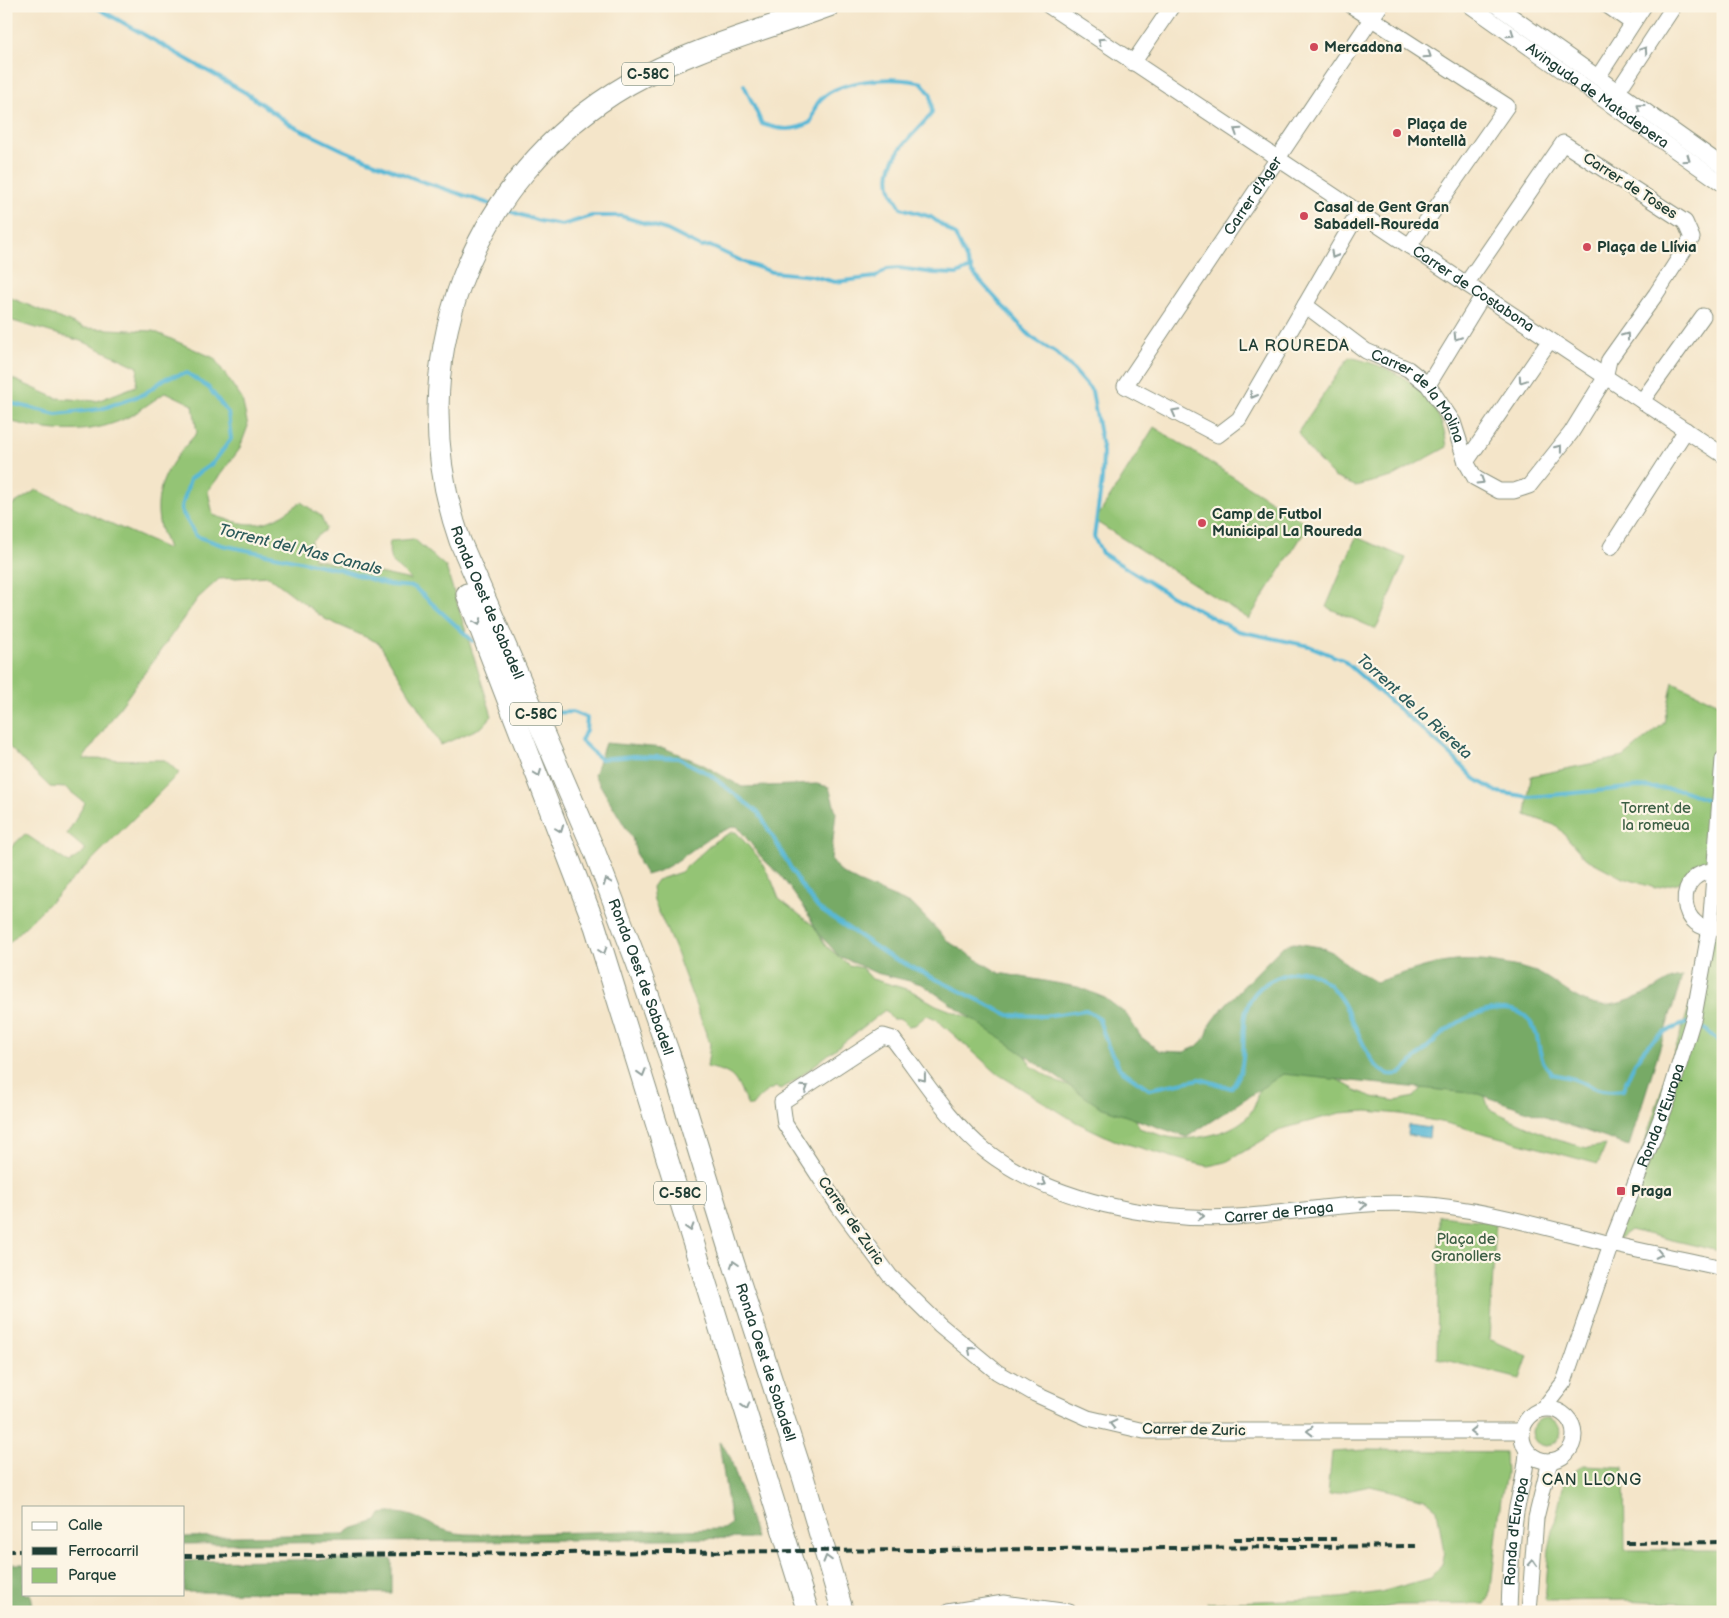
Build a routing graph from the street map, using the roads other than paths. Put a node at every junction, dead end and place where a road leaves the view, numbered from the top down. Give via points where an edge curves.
1 (789, 6) edge
2 (829, 6) edge
3 (1049, 6) edge
4 (1172, 6) edge
5 (1352, 6) edge
6 (1471, 6) edge
7 (1497, 6) edge
8 (1608, 6) edge
9 (1644, 6) edge
10 (1674, 6) edge
11 (1376, 13) edge
12 (1632, 23) junction
13 (1133, 62) junction
14 (1598, 77) junction
15 (1618, 91) junction
16 (1278, 158) junction
17 (1723, 166) edge
18 (1723, 184) edge
19 (501, 198) junction
20 (1359, 212) junction
21 (474, 244) junction
22 (1409, 246) junction
23 (1466, 284) junction
24 (1483, 295) junction
25 (1305, 305) junction
26 (1703, 316) dead end
27 (1550, 340) junction
28 (1605, 378) junction
29 (1428, 385) junction
30 (1642, 401) junction
31 (1686, 430) junction
32 (1723, 455) edge
33 (1466, 462) junction
34 (1611, 547) dead end
35 (1723, 759) edge
36 (1718, 872) edge
37 (1716, 928) edge
38 (893, 1039) joint
39 (1611, 1244) junction
40 (1723, 1268) edge
41 (1564, 1382) junction
42 (1543, 1408) junction
43 (1569, 1418) junction
44 (1521, 1431) junction
45 (1527, 1452) junction
46 (1550, 1461) junction
47 (841, 1606) dead end
48 (1031, 1608) edge
49 (808, 1612) edge
50 (948, 1612) edge
51 (1069, 1612) edge
52 (1509, 1612) edge
53 (1529, 1612) edge

1 - 19 highway, Ronda Oest de Sabadell / C-58C via 691,45 638,70 599,95 543,141 517,170
2 - 19 highway, Ronda Oest de Sabadell / C-58C via 672,63 628,85 600,102 546,147
13 -> 3 street, Carrer de Costabona
4 - 13 street
5 - 11 street
6 -> 18 street, Avinguda de Matadepera
7 - 14 street, Avinguda de Matadepera
8 - 12 street
9 - 12 street
15 -> 10 street
11 - 16 street, Carrer d'Ager
11 -> 22 street via 1507,106
12 - 14 street
16 -> 13 street, Carrer de Costabona
14 - 15 street, Avinguda de Matadepera
17 -> 15 street, Avinguda de Matadepera
16 - 20 street, Carrer de Costabona
25 -> 16 street, Carrer d'Ager via 1239,420 1218,435 1126,386
19 - 21 highway, Ronda Oest de Sabadell / C-58C
20 - 22 street, Carrer de Costabona
20 -> 25 street
47 -> 21 highway, Ronda Oest de Sabadell / C-58C via 669,1054 625,930 567,785 472,572 449,511 438,439 440,367 451,309
21 -> 49 highway, Ronda Oest de Sabadell / C-58C via 446,304 432,382 432,458 447,531 475,614 595,926
22 - 23 street, Carrer de Costabona
23 - 24 street, Carrer de Costabona
28 -> 23 street, Carrer de Toses via 1609,360 1692,238 1685,222 1563,143
24 - 27 street, Carrer de Costabona
24 -> 29 street
25 - 29 street, Carrer de la Molina via 1366,350 1408,370
26 - 30 street
27 - 28 street, Carrer de Costabona
27 -> 33 street, Carrer de la Molina
28 - 30 street, Carrer de Costabona
33 -> 28 street, Carrer de la Molina via 1475,478 1499,491 1529,486 1571,433
29 - 33 street, Carrer de la Molina via 1453,422
30 - 31 street, Carrer de Costabona
31 - 32 street, Carrer de Costabona
31 - 34 street
35 - 36 street, Ronda d'Europa
36 - 37 street, Ronda d'Europa
36 - 37 street via 1698,876 1690,882 1684,898 1691,919 1699,925
37 - 39 street, Ronda d'Europa via 1669,1098
38 -> 39 street, Carrer de Praga via 959,1124 985,1151 1054,1189 1112,1206 1161,1214 1232,1217 1372,1204 1416,1204 1486,1214
44 -> 38 street, Carrer de Zuric via 1144,1431 1088,1418 997,1372 890,1276 785,1124 782,1102 883,1036
39 -> 40 street, Carrer de Praga
39 - 41 street, Ronda d'Europa
41 - 42 street, Ronda d'Europa
41 - 43 street, Ronda d'Europa via 1564,1404
42 - 43 street via 1557,1410
42 - 44 street, Ronda d'Europa via 1529,1416
43 - 46 street, Ronda d'Europa via 1573,1441 1565,1455
44 - 45 street, Ronda d'Europa
45 - 46 street, Ronda d'Europa
45 - 52 street, Ronda d'Europa via 1516,1520
53 -> 46 street, Ronda d'Europa via 1536,1518
48 - 50 street via 1004,1603
48 - 51 street

